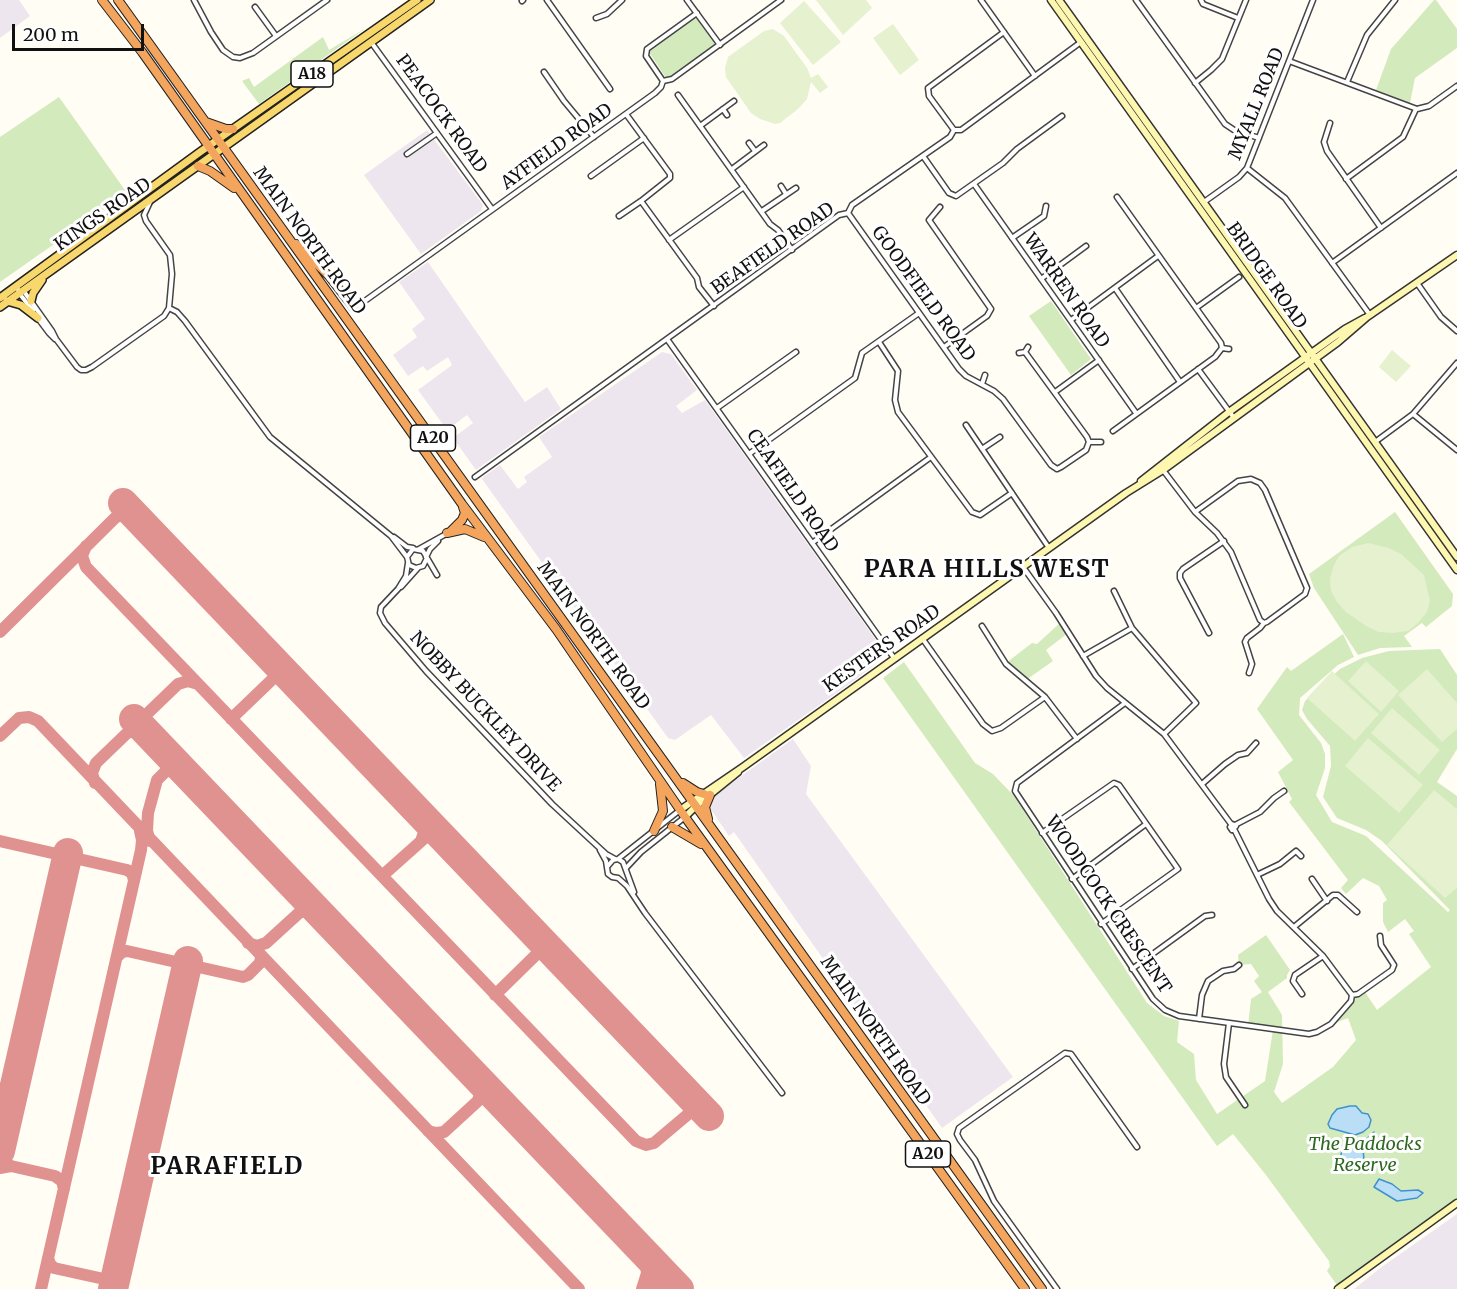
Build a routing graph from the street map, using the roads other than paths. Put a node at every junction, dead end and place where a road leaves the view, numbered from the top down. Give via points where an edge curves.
1 (102, 0) edge
2 (118, 0) edge
3 (194, 0) edge
4 (314, 0) edge
5 (327, 0) edge
6 (417, 0) edge
7 (430, 0) edge
8 (547, 0) edge
9 (622, 0) edge
10 (775, 0) edge
11 (781, 0) edge
12 (981, 0) edge
13 (1051, 0) edge
14 (1059, 0) edge
15 (1136, 0) edge
16 (1201, 0) edge
17 (1246, 0) edge
18 (1313, 0) edge
19 (1395, 0) edge
20 (690, 1) edge
21 (319, 6) junction
22 (255, 7) dead end
23 (772, 7) junction
24 (696, 13) junction
25 (596, 18) dead end
26 (1238, 18) junction
27 (1004, 32) junction
28 (276, 36) junction
29 (369, 39) junction
30 (1084, 40) junction
31 (721, 46) junction
32 (1289, 61) junction
33 (544, 72) dead end
34 (1035, 76) junction
35 (663, 81) junction
36 (1347, 82) junction
37 (1195, 83) junction
38 (1457, 87) edge
39 (610, 89) dead end
40 (298, 94) junction
41 (678, 95) dead end
42 (278, 97) junction
43 (734, 101) dead end
44 (723, 109) junction
45 (1416, 109) junction
46 (626, 114) junction
47 (727, 115) dead end
48 (1062, 116) dead end
49 (204, 122) junction
50 (1330, 123) dead end
51 (700, 126) junction
52 (233, 129) junction
53 (954, 130) junction
54 (437, 133) junction
55 (594, 137) junction
56 (644, 138) junction
57 (1259, 138) junction
58 (218, 140) junction
59 (749, 143) dead end
60 (764, 145) dead end
61 (209, 146) junction
62 (223, 148) junction
63 (755, 151) junction
64 (214, 154) junction
65 (407, 154) dead end
66 (923, 156) junction
67 (198, 166) junction
68 (1247, 168) junction
69 (732, 169) junction
70 (1457, 173) edge
71 (591, 176) dead end
72 (1346, 179) junction
73 (974, 184) junction
74 (781, 186) dead end
75 (744, 187) junction
76 (796, 188) dead end
77 (240, 192) junction
78 (786, 194) junction
79 (1117, 197) dead end
80 (152, 199) junction
81 (641, 201) junction
82 (1201, 205) junction
83 (1046, 206) dead end
84 (940, 207) dead end
85 (492, 209) junction
86 (762, 211) junction
87 (848, 213) junction
88 (619, 216) dead end
89 (1381, 228) junction
90 (286, 235) junction
91 (1012, 238) junction
92 (669, 240) junction
93 (1086, 246) dead end
94 (792, 250) junction
95 (1457, 255) edge
96 (1158, 256) junction
97 (1332, 263) junction
98 (47, 273) junction
99 (1239, 277) dead end
100 (1041, 279) junction
101 (1417, 283) junction
102 (1115, 288) junction
103 (20, 290) junction
104 (4, 300) edge
105 (31, 301) junction
106 (714, 306) junction
107 (0, 307) edge
108 (169, 308) junction
109 (354, 308) joint
110 (1196, 308) junction
111 (919, 313) junction
112 (1368, 316) junction
113 (38, 318) junction
114 (1071, 320) junction
115 (1457, 332) edge
116 (56, 339) junction
117 (667, 339) junction
118 (879, 342) junction
119 (944, 347) junction
120 (1298, 347) junction
121 (1222, 348) junction
122 (1229, 349) dead end
123 (796, 352) dead end
124 (1018, 352) dead end
125 (1310, 358) junction
126 (1099, 360) junction
127 (1457, 363) edge
128 (1294, 365) junction
129 (1198, 369) junction
130 (985, 375) dead end
131 (1180, 382) junction
132 (982, 384) junction
133 (1054, 392) junction
134 (717, 408) junction
135 (1229, 412) junction
136 (1136, 413) junction
137 (1413, 414) junction
138 (1234, 418) junction
139 (966, 425) dead end
140 (1113, 431) dead end
141 (1000, 436) dead end
142 (1089, 442) junction
143 (1101, 442) dead end
144 (1376, 442) junction
145 (1369, 446) junction
146 (982, 449) junction
147 (1457, 450) edge
148 (749, 454) junction
149 (931, 457) junction
150 (1161, 467) junction
151 (475, 477) dead end
152 (1012, 493) junction
153 (462, 504) junction
154 (1195, 512) junction
155 (446, 534) junction
156 (391, 536) junction
157 (488, 539) junction
158 (1224, 541) junction
159 (813, 543) junction
160 (1049, 548) junction
161 (417, 549) junction
162 (1457, 557) edge
163 (426, 558) junction
164 (407, 560) junction
165 (1023, 566) junction
166 (419, 568) junction
167 (1457, 570) edge
168 (398, 589) junction
169 (1114, 591) dead end
170 (1264, 622) junction
171 (982, 626) dead end
172 (1132, 628) junction
173 (1209, 633) dead end
174 (922, 638) junction
175 (1083, 656) junction
176 (894, 658) junction
177 (1249, 673) dead end
178 (1046, 697) junction
179 (1125, 703) junction
180 (1164, 734) junction
181 (1077, 739) junction
182 (1256, 743) dead end
183 (658, 779) junction
184 (676, 779) junction
185 (1202, 784) junction
186 (1284, 791) dead end
187 (707, 794) junction
188 (694, 803) junction
189 (682, 814) junction
190 (1147, 824) junction
191 (710, 826) junction
192 (1234, 826) junction
193 (672, 827) junction
194 (654, 831) junction
195 (1042, 833) junction
196 (598, 846) junction
197 (707, 848) junction
198 (1301, 856) dead end
199 (616, 860) junction
200 (607, 867) junction
201 (626, 869) junction
202 (1257, 875) junction
203 (618, 878) junction
204 (1072, 879) junction
205 (1311, 879) dead end
206 (637, 901) junction
207 (1327, 901) junction
208 (1358, 912) dead end
209 (1212, 915) dead end
210 (1101, 924) junction
211 (1293, 927) junction
212 (1380, 936) dead end
213 (1323, 956) junction
214 (1239, 965) dead end
215 (1132, 969) junction
216 (1302, 994) dead end
217 (1352, 994) junction
218 (1199, 1019) junction
219 (1229, 1023) junction
220 (782, 1093) dead end
221 (1245, 1105) dead end
222 (1137, 1147) dead end
223 (1457, 1203) edge
224 (1343, 1287) edge
225 (1025, 1289) edge
226 (1042, 1289) edge
227 (1058, 1289) edge

1 - 61 highway, MAIN NORTH ROAD / A20
2 - 49 highway, MAIN NORTH ROAD / A20
3 - 28 street via 221,47 233,57 249,55
4 - 21 street
5 - 21 street
6 - 29 main road, A18
7 - 29 main road, A18
8 - 39 street
9 - 25 street
10 - 23 street, AYFIELD ROAD
11 - 23 street, AYFIELD ROAD
12 - 27 street
13 - 30 main road, BRIDGE ROAD
14 - 30 main road, BRIDGE ROAD
15 - 37 street
16 - 26 street
17 - 26 street
18 - 32 street, MYALL ROAD
19 - 36 street via 1366,34
20 - 24 street
21 - 28 street
22 - 28 street
23 - 31 street, AYFIELD ROAD
24 - 31 street
24 - 35 street via 647,49 646,56
26 - 37 street via 1220,61
27 - 34 street
27 - 53 street via 928,88 929,96
29 - 40 main road, A18
29 - 42 main road, A18
29 - 54 street, PEACOCK ROAD
30 - 34 street, BEAFIELD ROAD
30 - 82 main road, BRIDGE ROAD
31 - 35 street, AYFIELD ROAD
32 - 36 street
32 - 57 street, MYALL ROAD
33 - 55 street
34 - 53 street, BEAFIELD ROAD via 961,130
35 - 46 street, AYFIELD ROAD via 658,90
36 - 45 street
37 - 57 street via 1226,126
38 - 45 street via 1427,107
40 - 42 main road via 294,90
40 - 62 main road, A18
41 - 51 street
42 - 52 main road, A18
43 - 44 street
44 - 47 street
44 - 51 street
45 - 72 street via 1405,135
46 - 55 street, AYFIELD ROAD
46 - 56 street
48 - 73 street
49 - 52 highway
49 - 58 highway, MAIN NORTH ROAD / A20
50 - 72 street via 1326,148
51 - 69 street
52 - 58 main road, A18
53 - 66 street, BEAFIELD ROAD
54 - 65 street
54 - 85 street, PEACOCK ROAD
55 - 85 street, AYFIELD ROAD
56 - 71 street
56 - 81 street via 670,178
57 - 68 street, MYALL ROAD
58 - 61 main road, A18
58 - 62 highway, MAIN NORTH ROAD / A20
59 - 63 street
60 - 63 street
61 - 64 highway, MAIN NORTH ROAD / A20
61 - 103 main road, KINGS ROAD / A18
62 - 64 main road, KINGS ROAD / A18
62 - 90 highway, MAIN NORTH ROAD / A20
63 - 69 street
64 - 67 main road, KINGS ROAD / A18
64 - 77 highway, MAIN NORTH ROAD / A20
66 - 73 street via 953,195
66 - 87 street, BEAFIELD ROAD via 852,205
67 - 77 highway
67 - 80 main road, KINGS ROAD / A18
68 - 82 street, MYALL ROAD
68 - 97 street via 1282,194
69 - 75 street
70 - 89 street
72 - 89 street
73 - 91 street, WARREN ROAD
74 - 78 street
75 - 86 street
75 - 92 street
76 - 78 street
77 - 153 highway, MAIN NORTH ROAD / A20
78 - 86 street
79 - 96 street
80 - 98 main road, KINGS ROAD / A18
80 - 108 street via 144,215 170,255
81 - 88 street
81 - 92 street
82 - 120 main road, BRIDGE ROAD
82 - 125 main road, BRIDGE ROAD
83 - 91 street via 1044,216
84 - 119 street via 929,220 991,309
85 - 109 street, AYFIELD ROAD
86 - 94 street
87 - 94 street, BEAFIELD ROAD via 839,215
87 - 111 street, GOODFIELD ROAD
89 - 97 street
90 - 109 highway via 329,276
90 - 184 highway, MAIN NORTH ROAD / A20
91 - 100 street, WARREN ROAD
92 - 106 street
93 - 100 street
94 - 106 street, BEAFIELD ROAD
95 - 101 main road, KESTERS ROAD
96 - 102 street
96 - 110 street
97 - 112 street
98 - 103 main road, KINGS ROAD / A18
98 - 105 main road
99 - 110 street
100 - 114 street, WARREN ROAD
101 - 112 main road, KESTERS ROAD
101 - 115 street
102 - 114 street
102 - 131 street
103 - 104 main road, KINGS ROAD / A18
103 - 105 street
103 - 113 street
104 - 107 main road, KINGS ROAD / A18
104 - 113 main road via 21,305
105 - 116 street
106 - 117 street, BEAFIELD ROAD
108 - 116 street via 158,320 86,370 76,368
108 - 156 street via 185,321 270,437
110 - 121 street
111 - 118 street
111 - 119 street, GOODFIELD ROAD
112 - 125 main road, KESTERS ROAD via 1357,328
113 - 116 street
114 - 126 street, WARREN ROAD
117 - 134 street, CEAFIELD ROAD
117 - 151 street, BEAFIELD ROAD
118 - 148 street via 862,353 855,378
118 - 149 street via 897,371 898,412
119 - 132 street, GOODFIELD ROAD via 966,376
120 - 125 main road, BRIDGE ROAD
120 - 128 main road
121 - 122 street
121 - 129 street
123 - 134 street
124 - 133 street via 1026,350
125 - 128 main road, KESTERS ROAD
125 - 138 main road, KESTERS ROAD
125 - 144 main road, BRIDGE ROAD
125 - 145 main road, BRIDGE ROAD
126 - 133 street
126 - 136 street, WARREN ROAD
127 - 137 street
128 - 135 main road, KESTERS ROAD
129 - 131 street
129 - 135 street
130 - 132 street, GOODFIELD ROAD
131 - 136 street
132 - 142 street, GOODFIELD ROAD via 1003,399 1054,468 1086,450
133 - 142 street
134 - 148 street, CEAFIELD ROAD
135 - 138 street
135 - 150 main road, KESTERS ROAD
136 - 140 street
137 - 144 street
137 - 147 street
138 - 150 main road, KESTERS ROAD
139 - 146 street
141 - 146 street
142 - 143 street
144 - 145 main road
144 - 162 main road, BRIDGE ROAD
145 - 167 main road, BRIDGE ROAD
146 - 152 street
148 - 159 street, CEAFIELD ROAD
149 - 152 street via 972,512 980,515
149 - 159 street
150 - 154 street
150 - 160 main road, KESTERS ROAD
152 - 160 street
153 - 155 highway via 462,520
153 - 157 highway, MAIN NORTH ROAD / A20
154 - 158 street
154 - 170 street via 1238,481 1251,479 1263,486 1307,588 1305,594
155 - 157 highway via 465,529
155 - 161 street
155 - 163 street
156 - 161 street
156 - 164 street
157 - 183 highway, MAIN NORTH ROAD / A20 via 597,686
158 - 170 street via 1257,615
158 - 173 street via 1180,573
159 - 176 street, CEAFIELD ROAD
160 - 165 main road, KESTERS ROAD
161 - 163 street
161 - 164 street via 409,552
163 - 166 street
163 - 166 street via 437,575
164 - 166 street via 411,567
164 - 168 street, NOBBY BUCKLEY DRIVE via 406,576
165 - 174 main road, KESTERS ROAD
165 - 175 street
166 - 168 street, NOBBY BUCKLEY DRIVE
168 - 196 street, NOBBY BUCKLEY DRIVE via 381,607 385,623 528,778
169 - 172 street
170 - 177 street via 1246,638
171 - 178 street via 1006,664
172 - 175 street
172 - 180 street via 1196,703
174 - 176 main road, KESTERS ROAD
174 - 178 street via 987,729 1001,728
175 - 179 street via 1096,676
176 - 187 main road, KESTERS ROAD
178 - 181 street
179 - 180 street
179 - 181 street, WOODCOCK CRESCENT
180 - 185 street
181 - 195 street, WOODCOCK CRESCENT via 1015,787
182 - 185 street
183 - 189 highway, MAIN NORTH ROAD / A20
183 - 194 highway via 663,811
184 - 187 highway
184 - 188 highway, MAIN NORTH ROAD / A20
185 - 192 street
186 - 192 street via 1260,812
187 - 188 main road, KESTERS ROAD
187 - 191 highway via 705,807
188 - 189 main road, KESTERS ROAD
188 - 191 highway, MAIN NORTH ROAD / A20
189 - 193 street, KESTERS ROAD
189 - 194 street, KESTERS ROAD
189 - 197 highway, MAIN NORTH ROAD / A20
190 - 195 street via 1119,784 1114,783
190 - 204 street
190 - 210 street via 1178,869
191 - 226 highway, MAIN NORTH ROAD / A20
192 - 202 street
193 - 197 highway
193 - 201 street, KESTERS ROAD via 640,852
194 - 199 street, KESTERS ROAD
195 - 204 street, WOODCOCK CRESCENT
196 - 199 street, NOBBY BUCKLEY DRIVE
196 - 200 street, NOBBY BUCKLEY DRIVE
197 - 225 highway, MAIN NORTH ROAD / A20
198 - 202 street via 1296,851
199 - 200 street
199 - 201 street via 623,862
200 - 203 street via 610,876
201 - 203 street
201 - 206 street
202 - 211 street via 1269,900
203 - 206 street
204 - 210 street, WOODCOCK CRESCENT
205 - 207 street
206 - 220 street
207 - 208 street via 1338,895
207 - 211 street
209 - 215 street via 1205,916
210 - 215 street, WOODCOCK CRESCENT
211 - 213 street
212 - 217 street via 1381,945 1394,965 1392,970 1358,994
213 - 216 street via 1295,975 1293,981
213 - 217 street
214 - 218 street via 1208,981
215 - 218 street, WOODCOCK CRESCENT via 1165,1010
217 - 219 street, WOODCOCK CRESCENT via 1351,1001 1331,1024 1309,1034
218 - 219 street, WOODCOCK CRESCENT
219 - 221 street via 1226,1077
222 - 227 street via 1071,1054 1065,1053 959,1128 957,1134 975,1160 994,1201
223 - 224 main road

